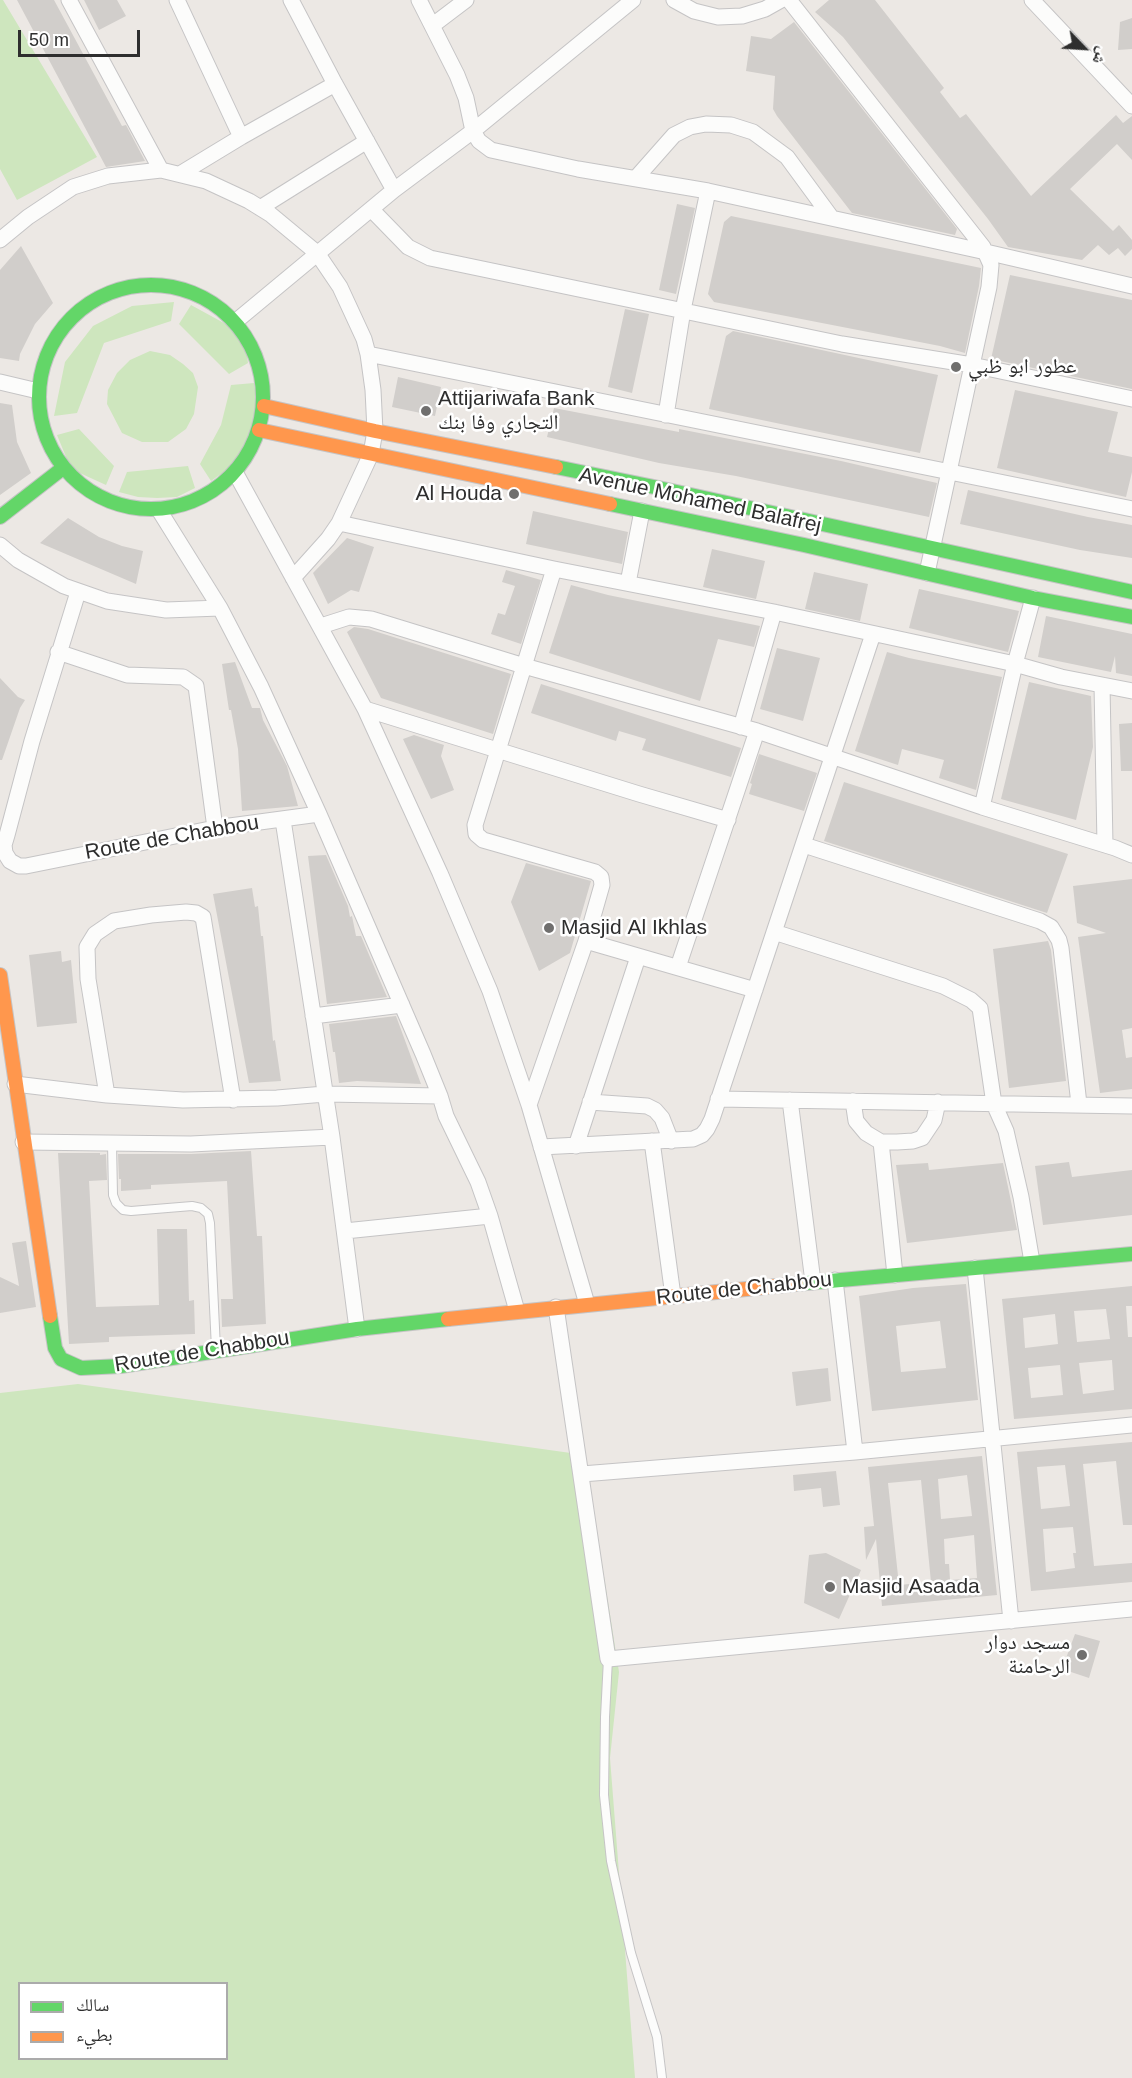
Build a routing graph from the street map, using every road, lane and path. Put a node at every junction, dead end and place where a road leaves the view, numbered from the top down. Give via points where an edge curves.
1 (69, 0) edge
2 (177, 0) edge
3 (291, 0) edge
4 (419, 0) edge
5 (466, 0) edge
6 (633, 0) edge
7 (674, 0) edge
8 (781, 0) edge
9 (789, 0) edge
10 (1032, 0) edge
11 (433, 25) junction
12 (335, 84) junction
13 (1132, 106) edge
14 (473, 131) junction
15 (241, 137) junction
16 (367, 141) junction
17 (161, 170) junction
18 (180, 174) junction
19 (636, 178) junction
20 (394, 190) junction
21 (708, 191) junction
22 (260, 208) junction
23 (371, 209) junction
24 (831, 217) junction
25 (0, 240) edge
26 (986, 252) junction
27 (317, 253) junction
28 (1132, 286) edge
29 (683, 310) junction
30 (236, 322) junction
31 (368, 354) junction
32 (972, 365) junction
33 (0, 382) edge
34 (38, 391) junction
35 (1132, 399) edge
36 (264, 406) junction
37 (666, 415) junction
38 (259, 430) junction
39 (375, 431) junction
40 (370, 454) junction
41 (63, 468) junction
42 (235, 472) junction
43 (949, 472) junction
44 (1132, 509) edge
45 (159, 510) junction
46 (642, 511) junction
47 (0, 517) edge
48 (339, 522) junction
49 (0, 545) edge
50 (933, 549) junction
51 (554, 568) junction
52 (927, 573) junction
53 (294, 578) junction
54 (628, 583) junction
55 (78, 592) junction
56 (1132, 592) edge
57 (1033, 598) junction
58 (220, 608) junction
59 (774, 612) junction
60 (1132, 617) edge
61 (321, 626) junction
62 (873, 634) junction
63 (58, 652) junction
64 (1015, 664) junction
65 (524, 666) junction
66 (1102, 685) junction
67 (1132, 691) edge
68 (365, 709) junction
69 (741, 727) junction
70 (758, 731) junction
71 (499, 750) junction
72 (832, 756) junction
73 (981, 807) junction
74 (319, 814) junction
75 (283, 819) junction
76 (728, 820) junction
77 (215, 828) junction
78 (804, 845) junction
79 (1105, 845) junction
80 (1132, 855) edge
81 (774, 932) junction
82 (586, 941) junction
83 (638, 957) junction
84 (678, 967) junction
85 (0, 975) edge
86 (755, 990) junction
87 (402, 1005) junction
88 (313, 1016) junction
89 (15, 1084) junction
90 (325, 1094) junction
91 (107, 1095) junction
92 (440, 1096) junction
93 (718, 1099) junction
94 (233, 1100) junction
95 (790, 1100) junction
96 (853, 1101) junction
97 (590, 1102) junction
98 (938, 1102) junction
99 (994, 1104) junction
100 (1079, 1104) junction
101 (529, 1105) junction
102 (1132, 1106) edge
103 (332, 1137) junction
104 (652, 1141) junction
105 (671, 1141) junction
106 (23, 1142) junction
107 (881, 1142) junction
108 (112, 1143) junction
109 (576, 1146) junction
110 (542, 1147) junction
111 (490, 1216) junction
112 (345, 1231) junction
113 (1132, 1254) edge
114 (1032, 1262) junction
115 (975, 1268) junction
116 (894, 1275) junction
117 (835, 1280) junction
118 (813, 1282) junction
119 (673, 1296) junction
120 (587, 1304) junction
121 (556, 1307) junction
122 (517, 1311) junction
123 (357, 1329) junction
124 (217, 1350) junction
125 (1132, 1425) edge
126 (993, 1438) junction
127 (855, 1452) junction
128 (582, 1474) junction
129 (1132, 1609) edge
130 (1011, 1621) junction
131 (608, 1659) junction
132 (662, 2078) edge

1 - 17 street
2 - 15 street
3 - 12 street
4 - 11 street
5 - 11 street
6 - 14 street
7 - 8 street via 694,11 718,17 742,16
9 - 26 street
10 - 13 street
11 - 14 street via 466,98
12 - 15 street
12 - 16 street
14 - 19 street via 479,141 503,154
14 - 20 street
15 - 18 street
16 - 20 street
16 - 22 street
17 - 18 street
17 - 25 street via 108,176 73,187
18 - 22 street via 225,189
19 - 21 street
19 - 24 street via 674,135 706,124 731,125 753,132 787,157
20 - 23 street
21 - 24 street
21 - 29 street
22 - 27 street
23 - 27 street
23 - 29 street via 408,247 430,258
24 - 26 street
26 - 28 street
26 - 32 street via 991,274
27 - 30 street
27 - 31 street via 356,318
29 - 32 street via 842,344
29 - 37 street
30 - 34 street via 218,306 174,286 126,287 103,295 65,324 45,359
30 - 36 street via 252,347 262,376
31 - 37 street
31 - 39 street
32 - 35 street
32 - 43 street
33 - 34 street
34 - 41 street via 44,432
36 - 38 street
36 - 39 street, Avenue Mohamed Balafrej
37 - 43 street
38 - 40 street, Avenue Mohamed Balafrej
38 - 42 street
39 - 40 street
39 - 50 street, Avenue Mohamed Balafrej
40 - 46 street, Avenue Mohamed Balafrej
40 - 48 street
41 - 45 street via 106,501
41 - 47 street
42 - 45 street via 213,491 188,504
42 - 53 street
43 - 44 street
43 - 50 street
45 - 58 street
46 - 52 street, Avenue Mohamed Balafrej
46 - 54 street
48 - 51 street
48 - 53 street
49 - 55 street via 37,572
50 - 52 street
50 - 56 street, Avenue Mohamed Balafrej
51 - 54 street
51 - 65 street
52 - 57 street, Avenue Mohamed Balafrej
53 - 61 street
54 - 59 street
55 - 58 street via 150,609
55 - 63 street, Route de Chabbou
57 - 60 street, Avenue Mohamed Balafrej
57 - 64 street
58 - 74 street
59 - 62 street
59 - 69 street
61 - 65 street via 349,617 371,619
61 - 68 street
62 - 64 street
62 - 72 street
63 - 77 street via 127,675 183,676 196,686
63 - 77 street, Route de Chabbou via 6,835 5,853 10,861 26,866
64 - 66 street
64 - 73 street
65 - 69 street
65 - 71 street
66 - 67 street
66 - 79 street
68 - 71 street
68 - 101 street via 490,991
69 - 70 street
70 - 72 street
70 - 76 street
71 - 76 street
71 - 82 street via 475,825 476,834 483,840 599,874 602,885
72 - 73 street
72 - 78 street
73 - 79 street
74 - 75 street
74 - 87 street
75 - 77 street, Route de Chabbou
75 - 88 street, Route de Chabbou
76 - 84 street
78 - 81 street
78 - 100 street via 1051,927 1061,948
79 - 80 street
81 - 86 street
81 - 99 street via 933,982 971,1000 980,1008 982,1017
82 - 83 street
82 - 101 street
83 - 84 street
83 - 97 street
84 - 86 street
85 - 89 street
86 - 93 street
87 - 88 street
87 - 92 street
88 - 90 street, Route de Chabbou
89 - 91 street
89 - 106 street
90 - 92 street
90 - 94 street
90 - 103 street, Route de Chabbou
91 - 94 street
91 - 94 street via 88,979 87,947 95,934 114,921 186,912 203,917
92 - 111 street
93 - 95 street
93 - 105 street via 702,1135
95 - 96 street
95 - 118 street
96 - 98 street
96 - 107 street via 861,1127
97 - 105 street via 647,1106 662,1118
97 - 109 street
98 - 99 street
98 - 107 street via 934,1120 922,1138 914,1142
99 - 100 street
99 - 114 street via 1006,1131
100 - 102 street
101 - 110 street
103 - 108 street via 191,1144
103 - 112 street, Route de Chabbou
104 - 105 street
104 - 109 street
104 - 119 street
106 - 108 street
106 - 124 street, Route de Chabbou via 55,1348 62,1359 81,1368 120,1366
107 - 116 street
108 - 124 lane via 113,1195 123,1210 192,1206 208,1214
109 - 110 street
110 - 120 street
111 - 112 street
111 - 122 street
112 - 123 street, Route de Chabbou
113 - 114 street, Route de Chabbou
114 - 115 street, Route de Chabbou
115 - 116 street, Route de Chabbou
115 - 126 street
116 - 117 street, Route de Chabbou
117 - 118 street, Route de Chabbou
117 - 127 street
118 - 119 street, Route de Chabbou
119 - 120 street, Route de Chabbou
120 - 121 street, Route de Chabbou
121 - 122 street, Route de Chabbou
121 - 128 street
122 - 123 street, Route de Chabbou
123 - 124 street, Route de Chabbou
125 - 126 street
126 - 127 street
126 - 130 street
127 - 128 street
128 - 131 street
129 - 130 street
130 - 131 street
131 - 132 lane via 604,1795 611,1861 631,1953 657,2037

